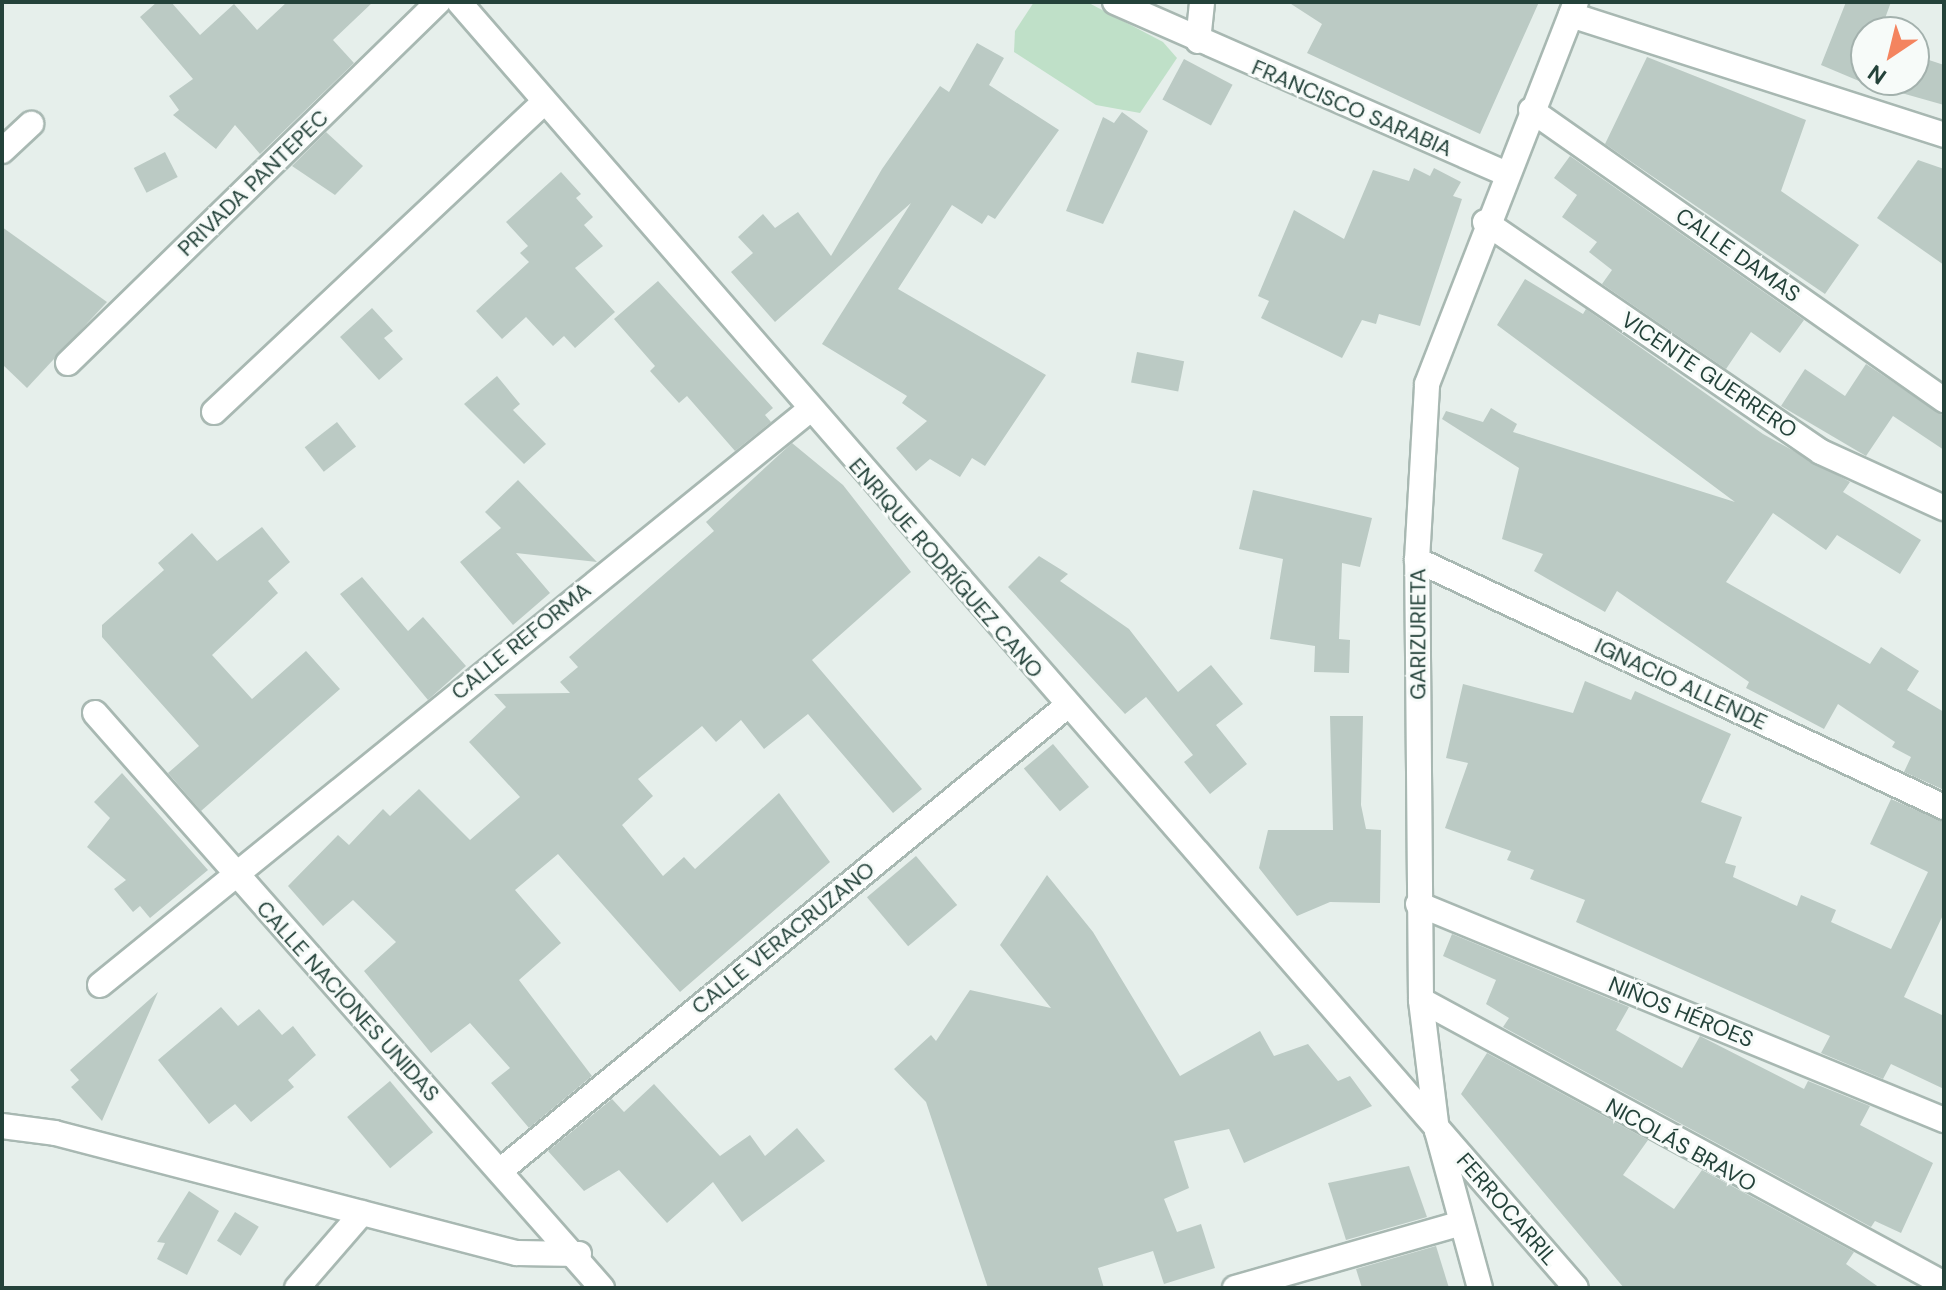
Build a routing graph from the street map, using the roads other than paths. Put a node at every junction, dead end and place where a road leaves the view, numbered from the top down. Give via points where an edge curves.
1 (438, 2) edge
2 (459, 2) edge
3 (1115, 2) edge
4 (1202, 2) edge
5 (1574, 9) edge
6 (1198, 41) junction
7 (544, 102) junction
8 (1531, 110) junction
9 (31, 124) dead end
10 (1944, 135) edge
11 (2, 151) edge
12 (1506, 174) junction
13 (1485, 222) junction
14 (68, 363) dead end
15 (1944, 400) edge
16 (808, 411) junction
17 (214, 412) dead end
18 (1944, 508) edge
19 (1417, 560) junction
20 (1067, 706) junction
21 (95, 713) dead end
22 (1944, 807) edge
23 (233, 872) junction
24 (1418, 904) junction
25 (100, 985) dead end
26 (1421, 1000) junction
27 (1944, 1120) edge
28 (2, 1126) edge
29 (1437, 1131) junction
30 (500, 1171) junction
31 (362, 1213) junction
32 (1461, 1223) junction
33 (579, 1254) junction
34 (1944, 1284) edge
35 (297, 1288) edge
36 (602, 1288) edge
37 (1235, 1288) edge
38 (1480, 1288) edge
39 (1576, 1288) edge

1 - 14 street, PRIVADA PANTEPEC
2 - 7 street, ENRIQUE RODRÍGUEZ CANO
3 - 6 street, FRANCISCO SARABIA
4 - 6 street
5 - 8 street, GARIZURIETA
5 - 10 street
6 - 12 street, FRANCISCO SARABIA
7 - 16 street, ENRIQUE RODRÍGUEZ CANO
7 - 17 street
8 - 12 street, GARIZURIETA
8 - 15 street, CALLE DAMAS
9 - 11 street
12 - 13 street, GARIZURIETA
13 - 18 street, VICENTE GUERRERO via 1821,452
13 - 19 street, GARIZURIETA via 1427,384
16 - 20 street, ENRIQUE RODRÍGUEZ CANO
16 - 23 street, CALLE REFORMA
19 - 22 street, IGNACIO ALLENDE
19 - 24 street, GARIZURIETA
20 - 29 street, ENRIQUE RODRÍGUEZ CANO
20 - 30 street, CALLE VERACRUZANO
21 - 23 street, CALLE NACIONES UNIDAS
23 - 25 street, CALLE REFORMA
23 - 30 street, CALLE NACIONES UNIDAS
24 - 26 street, GARIZURIETA
24 - 27 street, NIÑOS HÉROES
26 - 29 street, GARIZURIETA
26 - 34 street, NICOLÁS BRAVO
28 - 31 street via 55,1133
29 - 32 street, GARIZURIETA
29 - 39 street, FERROCARRIL
30 - 33 street, CALLE NACIONES UNIDAS
31 - 33 street via 517,1253
31 - 35 street
32 - 37 street
32 - 38 street, GARIZURIETA
33 - 36 street, CALLE NACIONES UNIDAS

